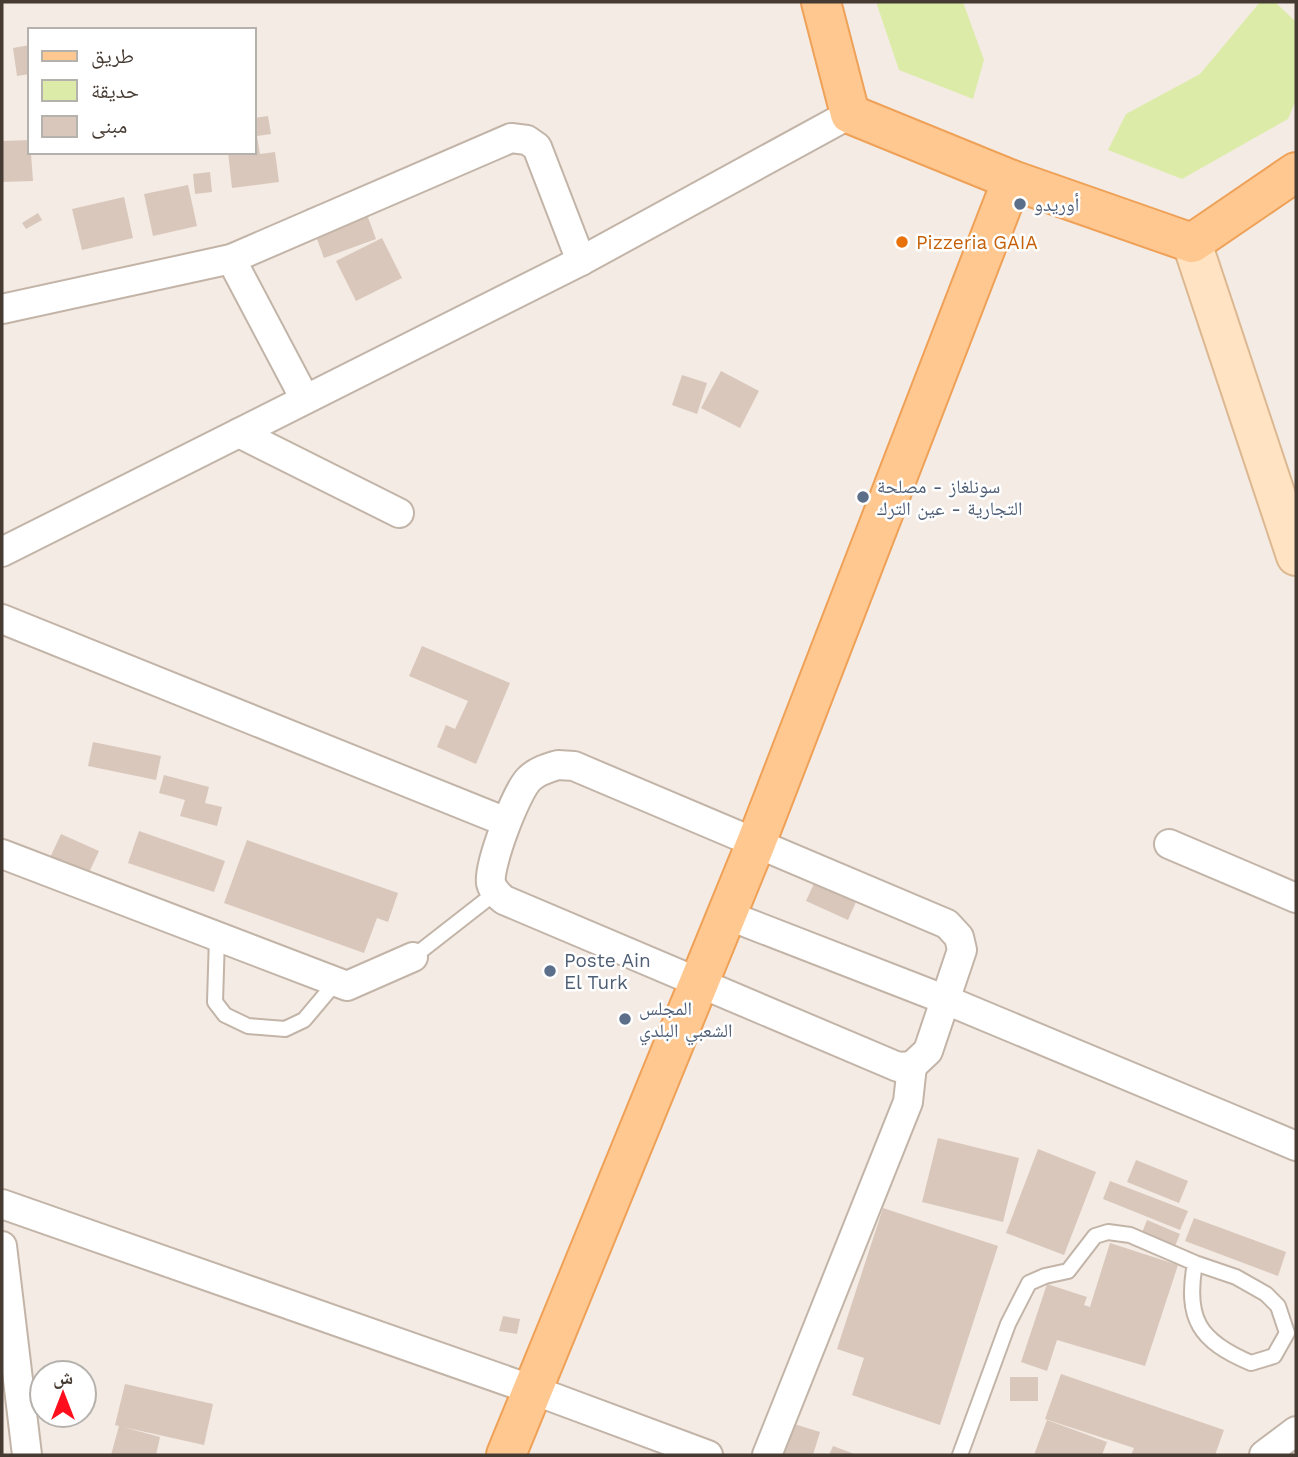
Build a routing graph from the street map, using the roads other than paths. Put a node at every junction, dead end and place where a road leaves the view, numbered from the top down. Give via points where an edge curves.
1 (821, 2) edge
2 (850, 114) junction
3 (1296, 172) edge
4 (1013, 180) junction
5 (1192, 243) junction
6 (231, 259) junction
7 (581, 261) junction
8 (2, 309) edge
9 (305, 399) junction
10 (239, 433) junction
11 (399, 513) dead end
12 (2, 552) edge
13 (1296, 556) edge
14 (2, 620) edge
15 (506, 822) junction
16 (756, 843) junction
17 (1168, 844) dead end
18 (2, 854) edge
19 (495, 893) junction
20 (1296, 898) edge
21 (727, 915) junction
22 (217, 937) junction
23 (414, 957) joint
24 (336, 982) junction
25 (699, 983) junction
26 (946, 1000) junction
27 (912, 1066) junction
28 (1296, 1146) edge
29 (2, 1204) edge
30 (2, 1246) edge
31 (1195, 1263) junction
32 (533, 1390) junction
33 (1296, 1431) edge
34 (2, 1453) edge
35 (8, 1455) edge
36 (27, 1455) edge
37 (506, 1455) edge
38 (708, 1455) edge
39 (767, 1455) edge
40 (960, 1455) edge
41 (1264, 1455) edge

1 - 2 main road
2 - 4 main road
2 - 7 street
3 - 5 main road
4 - 5 main road
4 - 16 main road
5 - 13 main road
6 - 7 street via 511,138 537,147
6 - 8 street
6 - 9 street
7 - 9 street
9 - 10 street
10 - 11 street
10 - 12 street
14 - 15 street
15 - 16 street via 527,780 558,765 574,766
15 - 19 street via 491,875
16 - 21 main road
16 - 26 street via 947,924 959,937 962,950
17 - 20 street
18 - 22 street
19 - 23 lane
19 - 25 street
21 - 25 main road
21 - 26 street
22 - 24 street
22 - 24 lane via 215,1002 225,1014 247,1026 285,1029 304,1020
23 - 24 street via 347,986
25 - 27 street via 898,1067
25 - 32 main road
26 - 27 street via 928,1051
26 - 28 street
27 - 39 street via 908,1102
29 - 32 street
30 - 36 street
31 - 31 lane via 1236,1277 1279,1306 1287,1333 1274,1356 1251,1363 1203,1333 1193,1314
31 - 40 lane via 1130,1235 1108,1232 1095,1236 1069,1270 1029,1283 1008,1324
32 - 37 main road
32 - 38 street
33 - 41 street
34 - 35 street

